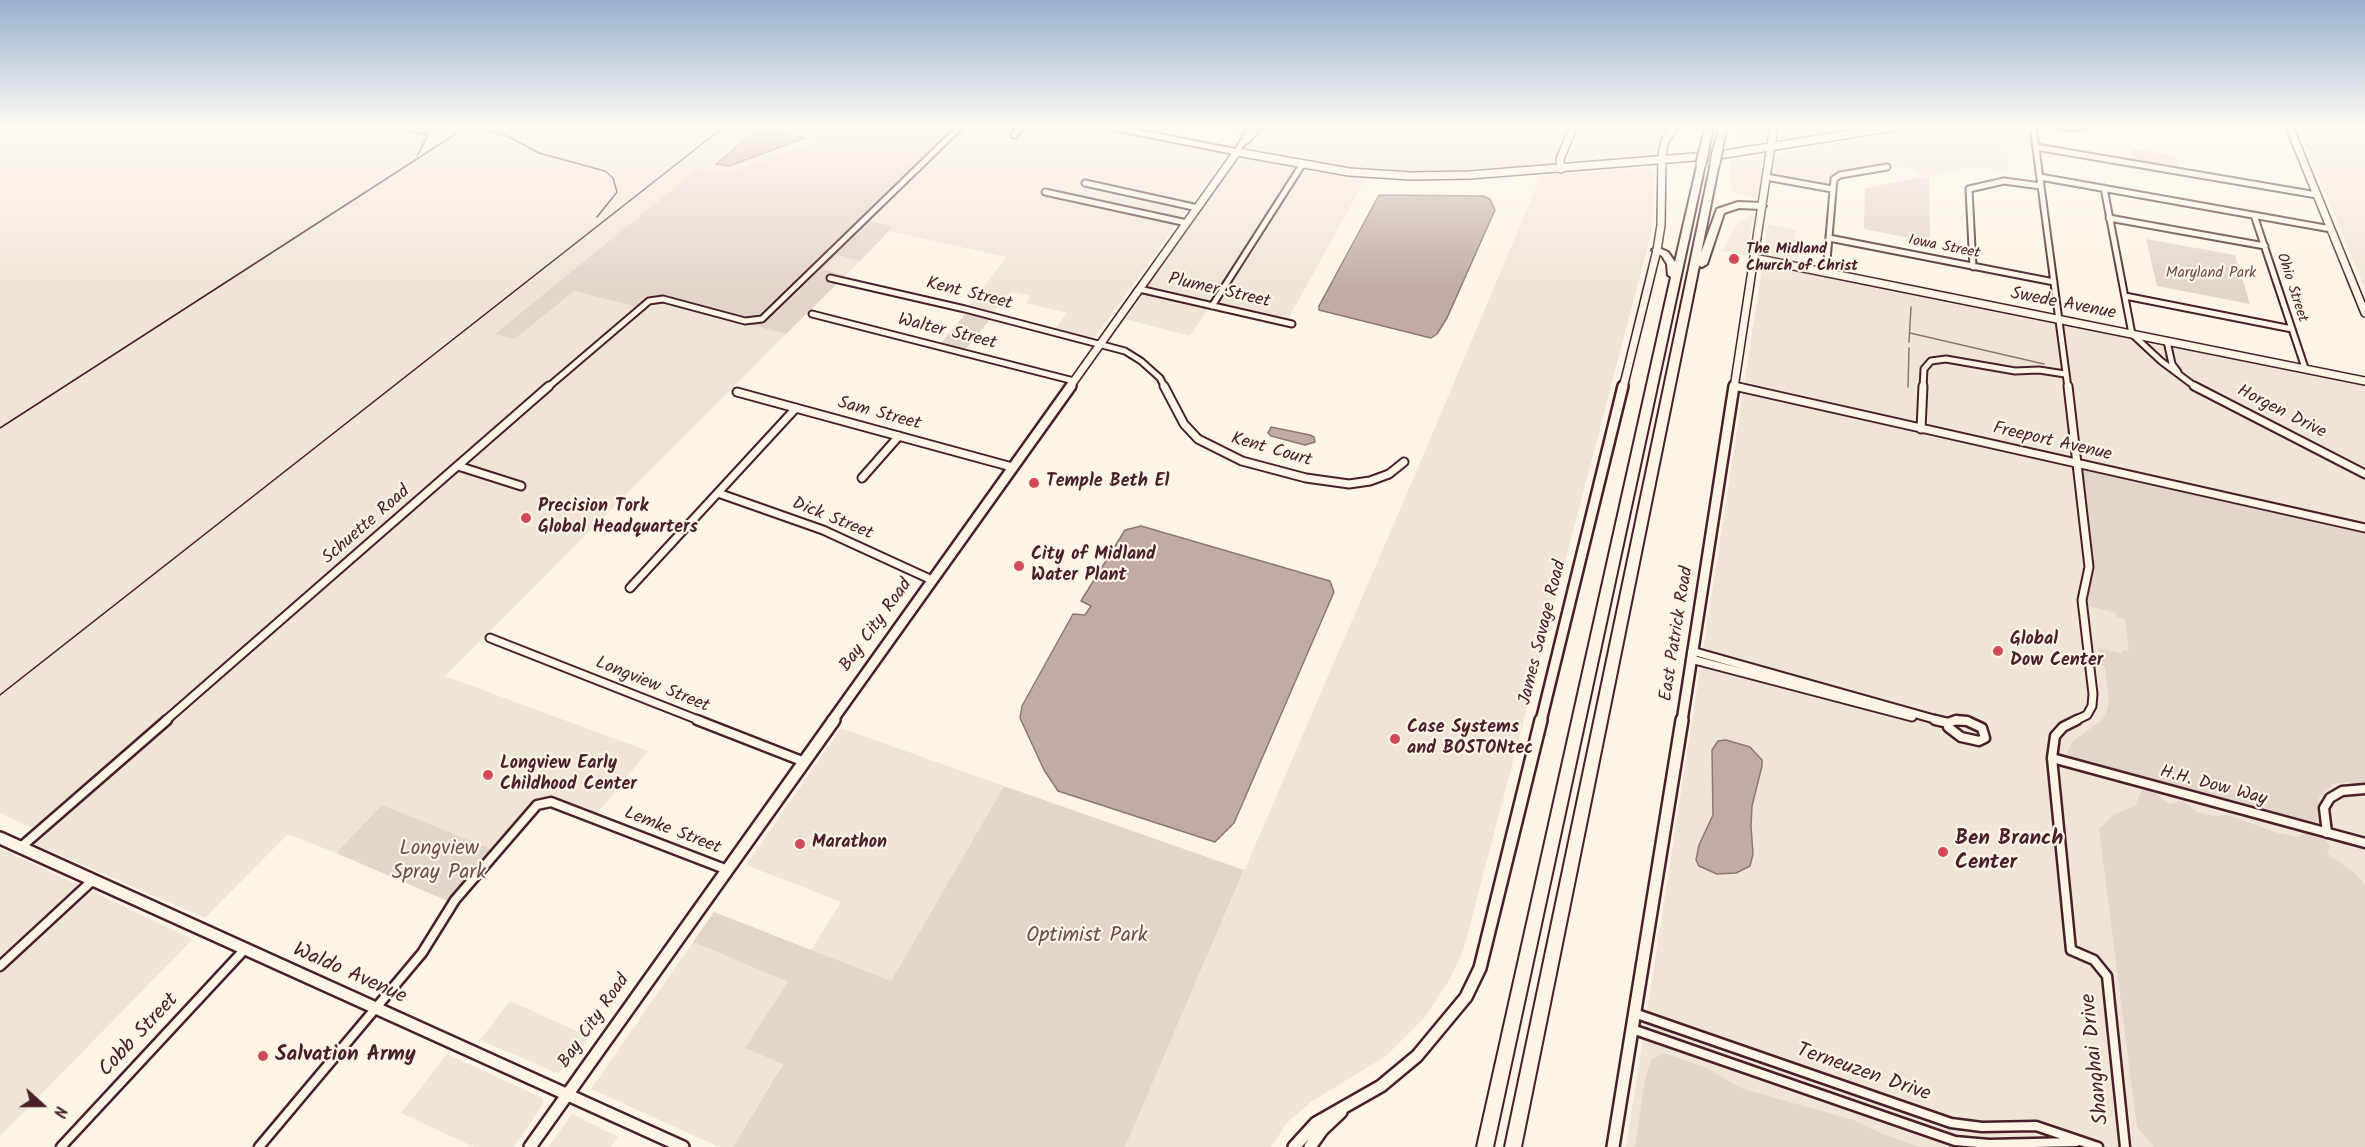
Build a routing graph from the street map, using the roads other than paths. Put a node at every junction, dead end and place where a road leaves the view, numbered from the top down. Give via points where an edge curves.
1 (906, 180) edge
2 (1217, 180) edge
3 (1293, 180) edge
4 (1661, 180) edge
5 (1698, 180) edge
6 (1712, 180) edge
7 (1766, 180) edge
8 (1780, 180) edge
9 (1835, 180) edge
10 (2041, 180) edge
11 (2055, 180) edge
12 (2226, 180) edge
13 (2311, 180) edge
14 (1085, 183) dead end
15 (2042, 186) junction
16 (2104, 188) junction
17 (1832, 189) junction
18 (1045, 192) dead end
19 (2317, 195) junction
20 (1762, 206) junction
21 (1198, 207) junction
22 (2254, 215) junction
23 (2109, 218) junction
24 (1186, 223) junction
25 (2331, 228) junction
26 (1829, 238) junction
27 (2265, 246) junction
28 (1657, 250) junction
29 (1754, 258) junction
30 (1973, 267) junction
31 (1826, 272) junction
32 (830, 278) dead end
33 (2054, 282) junction
34 (1139, 289) junction
35 (1673, 290) junction
36 (2125, 297) junction
37 (1212, 306) junction
38 (2365, 313) edge
39 (812, 314) dead end
40 (2060, 319) junction
41 (1293, 324) dead end
42 (1682, 327) junction
43 (2292, 329) junction
44 (2132, 334) junction
45 (2167, 341) junction
46 (1100, 344) junction
47 (2305, 368) junction
48 (2065, 374) junction
49 (2182, 379) junction
50 (1074, 381) junction
51 (2365, 381) edge
52 (1733, 386) junction
53 (738, 392) dead end
54 (796, 408) junction
55 (1921, 429) junction
56 (899, 436) junction
57 (1404, 462) dead end
58 (2077, 464) junction
59 (458, 466) junction
60 (1012, 467) junction
61 (2365, 474) edge
62 (862, 478) dead end
63 (521, 486) dead end
64 (718, 493) junction
65 (2365, 528) edge
66 (932, 580) junction
67 (630, 588) dead end
68 (490, 638) dead end
69 (1692, 655) junction
70 (1948, 725) dead end
71 (2052, 758) junction
72 (802, 761) junction
73 (2365, 789) edge
74 (2327, 833) junction
75 (0, 838) edge
76 (2365, 843) edge
77 (21, 847) junction
78 (725, 869) junction
79 (93, 880) junction
80 (245, 949) junction
81 (0, 966) edge
82 (375, 1008) junction
83 (1634, 1013) junction
84 (1632, 1029) junction
85 (567, 1094) junction
86 (1354, 1101) junction
87 (2085, 1143) junction
88 (61, 1147) edge
89 (259, 1147) edge
90 (530, 1147) edge
91 (683, 1147) edge
92 (1294, 1147) edge
93 (1310, 1147) edge
94 (1485, 1147) edge
95 (1513, 1147) edge
96 (1613, 1147) edge
97 (2098, 1147) edge
98 (2125, 1147) edge

1 - 59 street, Schuette Road via 769,314 745,321 663,299 649,301
2 - 21 street, Bay City Road
3 - 37 street
4 - 28 street, James Savage Road
5 - 35 highway, bridge
6 - 42 highway, bridge
7 - 20 street, East Patrick Road
8 - 17 street
9 - 17 street
10 - 15 street
11 - 16 street
12 - 19 street
13 - 19 street
14 - 21 street
15 - 30 street via 2004,181 1969,189
15 - 33 street
16 - 22 street
16 - 23 street
17 - 26 street
18 - 24 street
19 - 25 street
20 - 29 street, East Patrick Road
20 - 42 highway via 1735,206 1718,214
21 - 24 street, Bay City Road
22 - 25 street
22 - 27 street, Ohio Street
23 - 27 street
23 - 36 street
24 - 34 street, Bay City Road
25 - 38 street
26 - 30 street, Iowa Street
26 - 31 street
27 - 43 street, Ohio Street
28 - 35 highway via 1672,264
28 - 86 street, James Savage Road via 1480,968 1466,997 1435,1038 1394,1076
29 - 31 street, Swede Avenue
29 - 52 street, East Patrick Road
30 - 33 street, Iowa Street
31 - 40 street, Swede Avenue
32 - 46 street, Kent Street
33 - 40 street
34 - 37 street, Plumer Street
34 - 46 street, Bay City Road
35 - 94 highway
36 - 43 street
36 - 44 street
37 - 41 street, Plumer Street
39 - 50 street, Walter Street
40 - 44 street, Swede Avenue
40 - 48 street
42 - 95 highway
43 - 47 street, Ohio Street
44 - 45 street, Swede Avenue
44 - 49 street, Horgen Drive
45 - 47 street, Swede Avenue
45 - 49 street via 2172,364
46 - 50 street, Bay City Road
46 - 57 street, Kent Court via 1125,351 1146,365 1160,378 1184,424 1198,439 1242,461 1332,483 1370,481 1389,474
47 - 51 street, Swede Avenue
48 - 55 street via 2015,372 1954,359 1932,361 1924,369
48 - 58 street
49 - 61 street, Horgen Drive
50 - 60 street, Bay City Road
52 - 55 street, Freeport Avenue
52 - 69 street, East Patrick Road
53 - 54 street, Sam Street
54 - 56 street, Sam Street
54 - 64 street
55 - 58 street, Freeport Avenue
56 - 60 street, Sam Street
56 - 62 street
58 - 65 street, Freeport Avenue
58 - 71 street, Shanghai Drive via 2089,567 2082,593 2092,706 2087,714 2055,736
59 - 63 street
59 - 77 street, Schuette Road
60 - 66 street, Bay City Road
64 - 66 street, Dick Street via 823,530
64 - 67 street
66 - 72 street, Bay City Road
68 - 72 street, Longview Street
69 - 70 street
69 - 83 street, East Patrick Road
71 - 74 street, H.H. Dow Way
71 - 98 street, Shanghai Drive via 2071,950 2094,960 2107,976
72 - 78 street, Bay City Road
73 - 74 street via 2342,791 2330,798 2324,808
74 - 76 street, H.H. Dow Way
75 - 77 street, Waldo Avenue
77 - 79 street, Waldo Avenue
78 - 82 street, Lemke Street via 551,802 540,803 463,891 422,953
78 - 85 street, Bay City Road
79 - 80 street, Waldo Avenue
79 - 81 street
80 - 82 street, Waldo Avenue
80 - 88 street, Cobb Street
82 - 85 street, Waldo Avenue
82 - 89 street
83 - 84 street, East Patrick Road
83 - 87 street, Terneuzen Drive via 1951,1123 2036,1126
84 - 87 street, Terneuzen Drive via 1955,1141
84 - 96 street, East Patrick Road
85 - 90 street, Bay City Road
85 - 91 street, Waldo Avenue
86 - 92 street, James Savage Road via 1316,1123
86 - 93 street, James Savage Road
87 - 97 street, Terneuzen Drive

